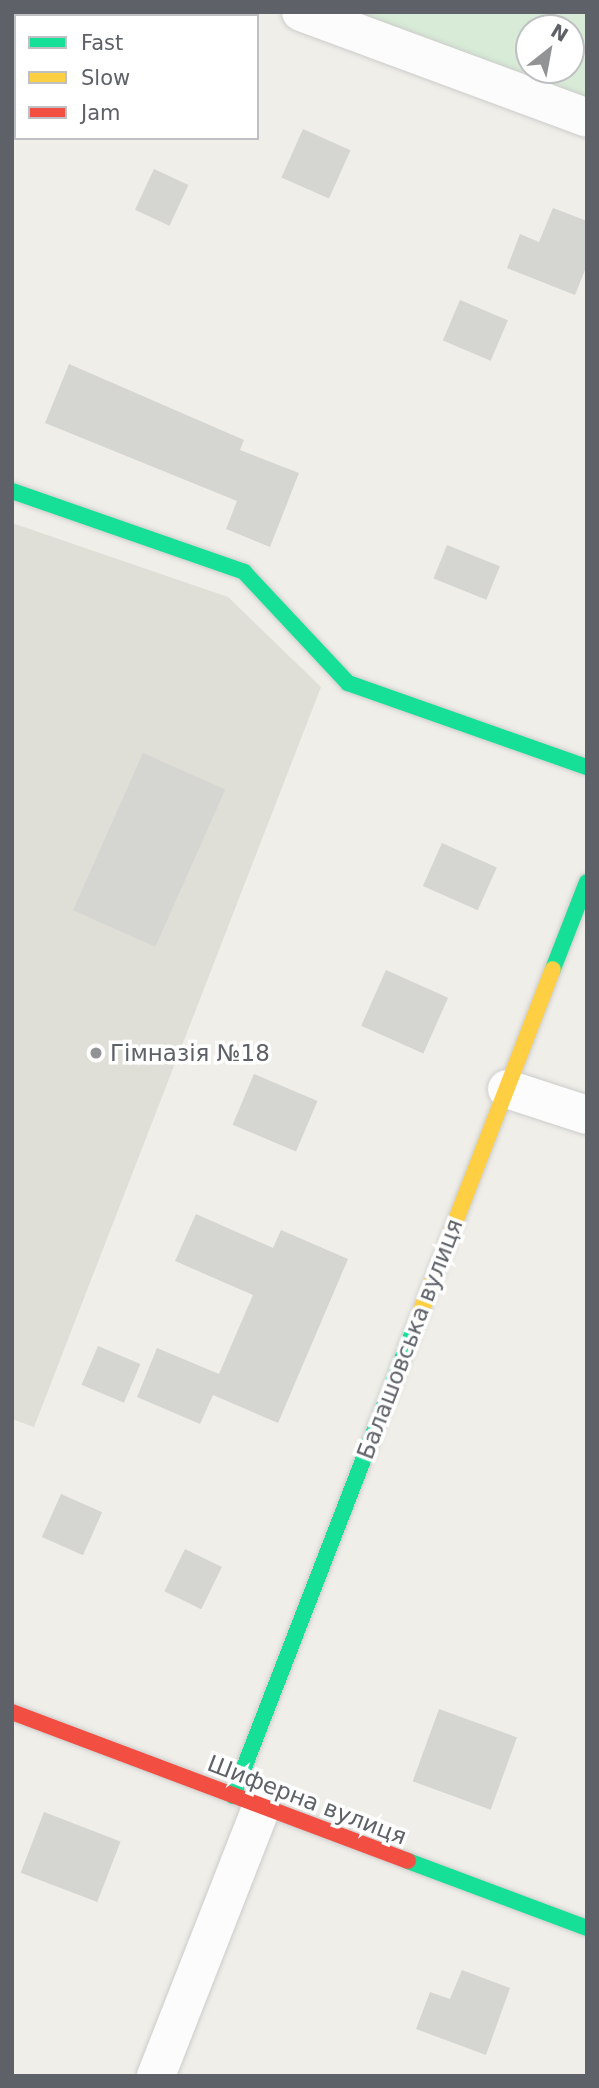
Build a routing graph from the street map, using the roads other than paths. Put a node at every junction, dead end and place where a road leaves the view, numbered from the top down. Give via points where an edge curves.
1 (300, 12) edge
2 (587, 118) edge
3 (12, 491) edge
4 (587, 766) edge
5 (587, 882) edge
6 (507, 1089) junction
7 (587, 1115) edge
8 (12, 1712) edge
9 (247, 1802) junction
10 (587, 1928) edge
11 (156, 2076) edge

1 - 2 street
3 - 4 street via 244,572 348,683
5 - 6 street, Балашовська вулиця
6 - 7 street
6 - 9 street, Балашовська вулиця
8 - 9 street, Шиферна вулиця
9 - 10 street, Шиферна вулиця
9 - 11 street, Балашовська вулиця

